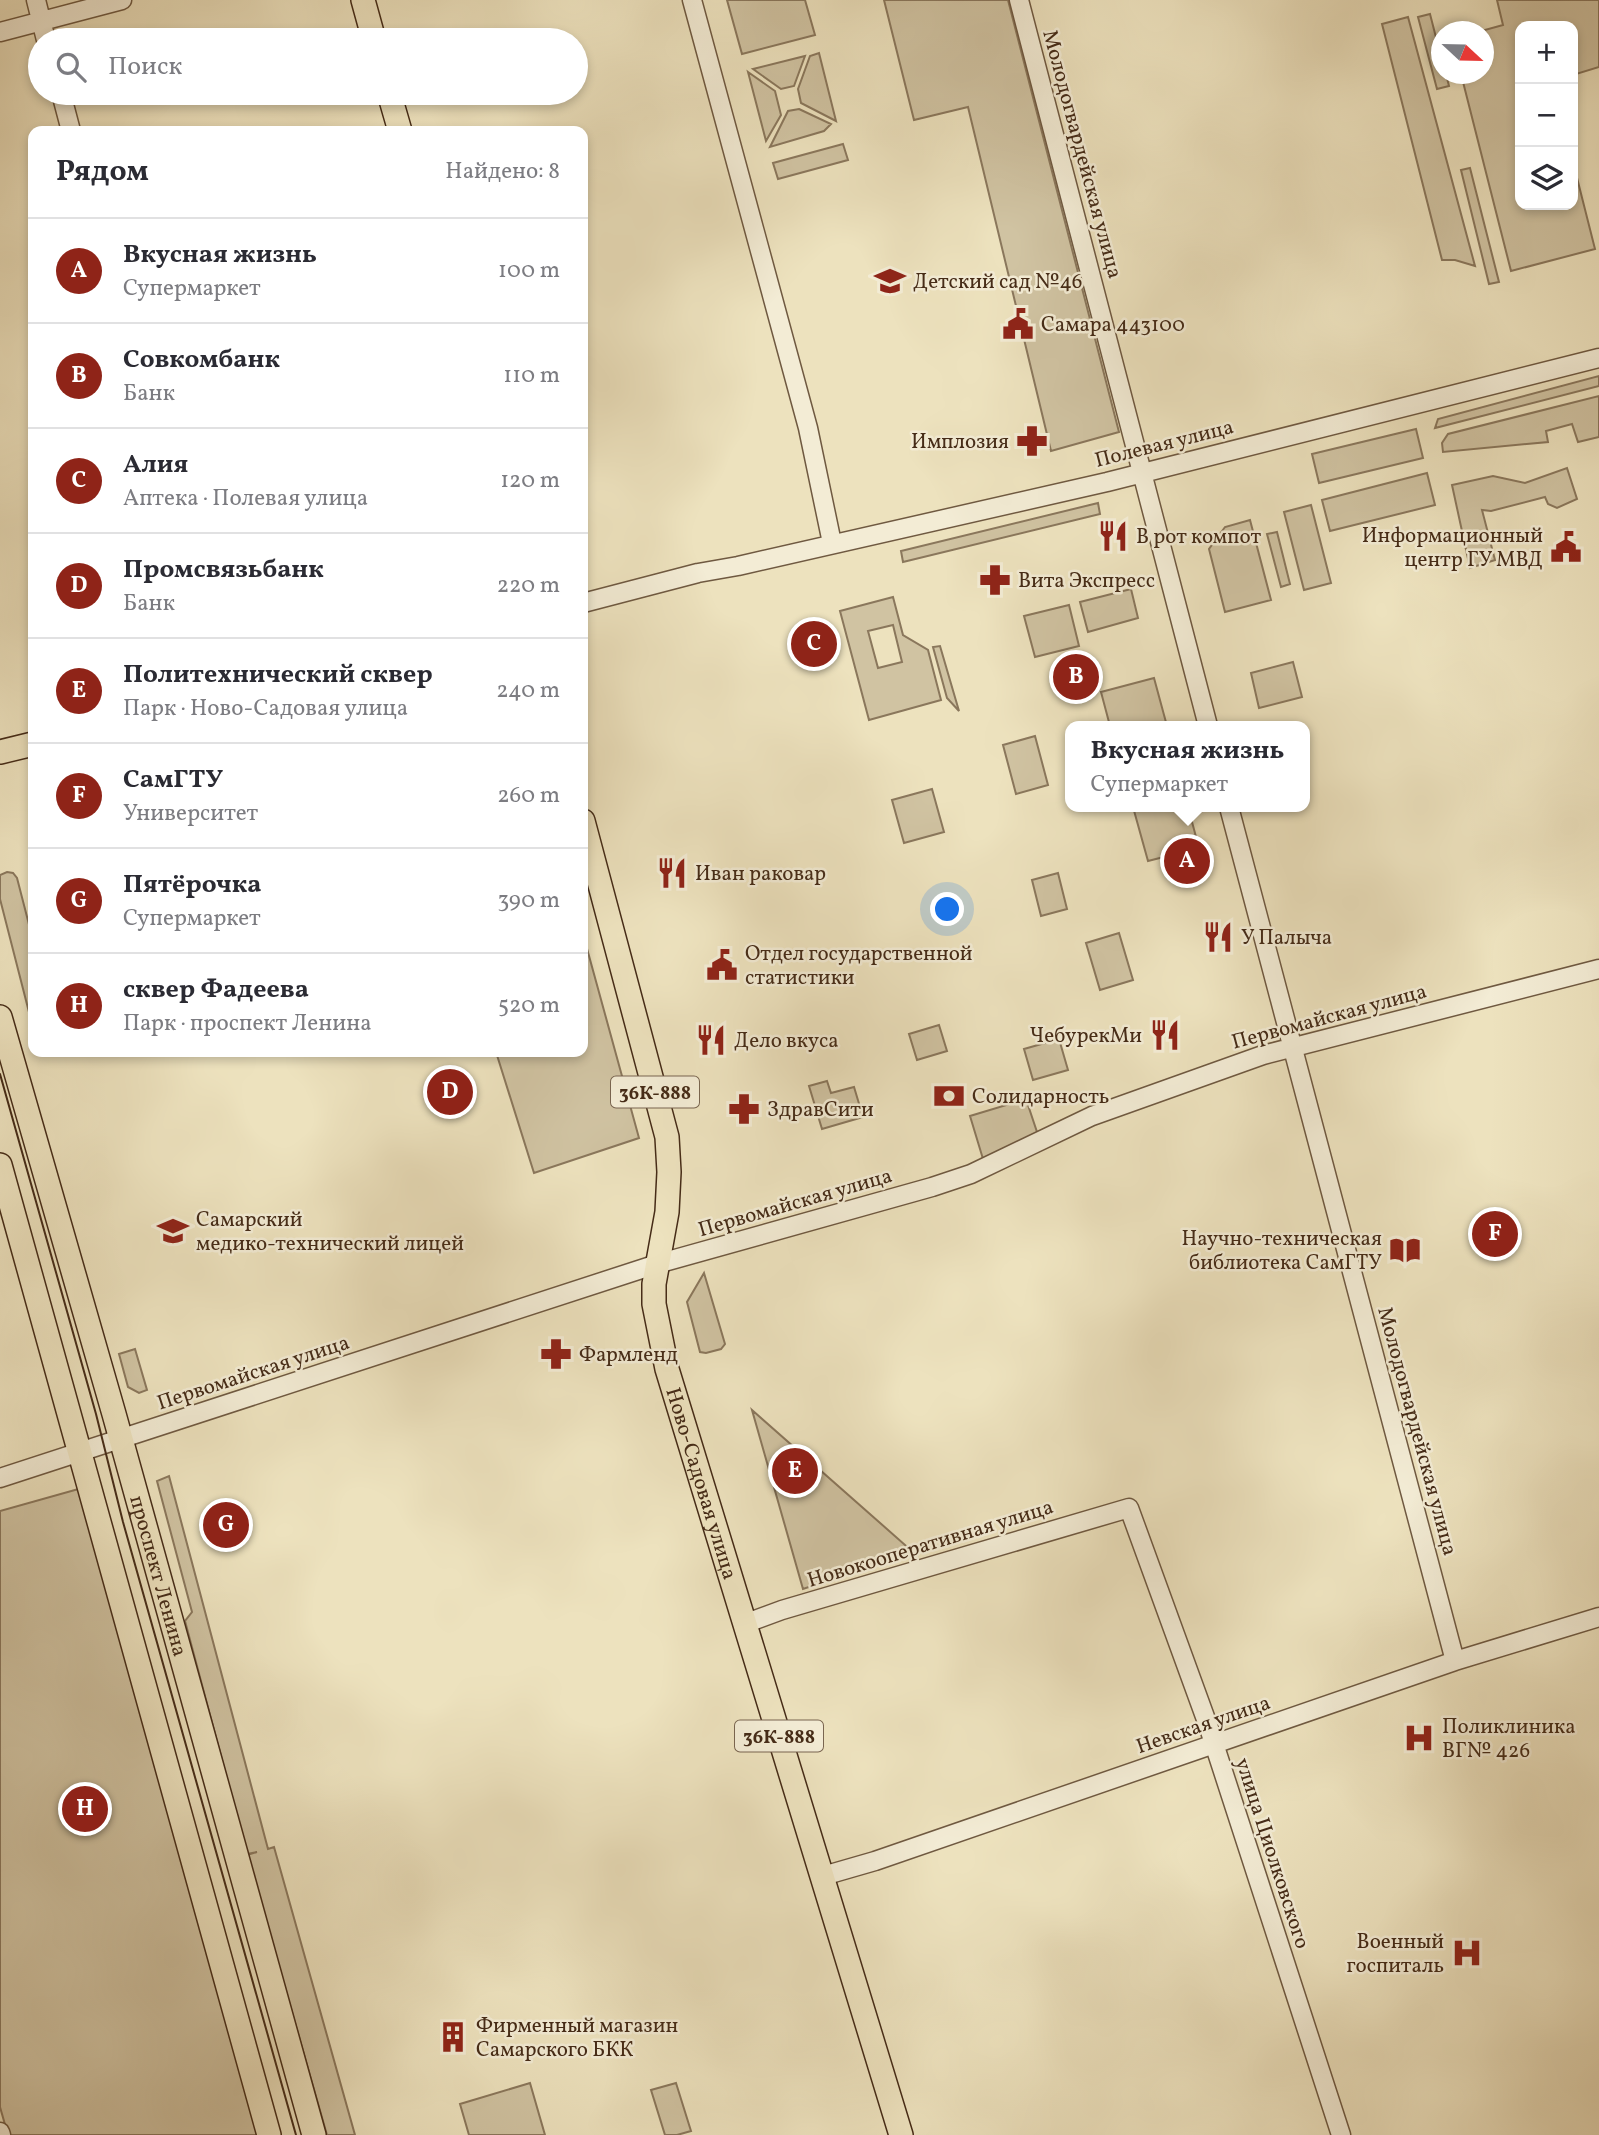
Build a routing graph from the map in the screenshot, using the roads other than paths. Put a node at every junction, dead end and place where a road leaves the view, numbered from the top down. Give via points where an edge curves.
1 (36, 0) edge
2 (122, 0) edge
3 (363, 0) edge
4 (692, 0) edge
5 (1019, 0) edge
6 (41, 20) junction
7 (43, 28) edge
8 (371, 28) edge
9 (0, 32) edge
10 (64, 105) edge
11 (392, 105) edge
12 (70, 126) edge
13 (399, 126) edge
14 (1599, 358) edge
15 (1141, 473) junction
16 (832, 543) junction
17 (588, 602) edge
18 (1207, 721) edge
19 (28, 745) edge
20 (0, 752) edge
21 (1230, 812) edge
22 (588, 840) edge
23 (1599, 968) edge
24 (0, 1017) edge
25 (1293, 1046) junction
26 (0, 1165) edge
27 (657, 1264) junction
28 (120, 1440) junction
29 (79, 1453) junction
30 (0, 1478) edge
31 (1129, 1507) joint
32 (1599, 1617) edge
33 (744, 1625) junction
34 (1455, 1661) junction
35 (1215, 1745) junction
36 (823, 1876) junction
37 (270, 2135) edge
38 (314, 2135) edge
39 (901, 2135) edge
40 (1340, 2135) edge

1 - 6 street
2 - 6 street
3 - 8 main road
4 - 16 street via 812,445
5 - 15 street, Молодогвардейская улица
6 - 7 street
6 - 9 street
10 - 12 street
11 - 13 main road
14 - 15 street, Полевая улица
15 - 16 street, Полевая улица
15 - 18 street, Молодогвардейская улица
16 - 17 street, Полевая улица
19 - 20 main road
21 - 25 street, Молодогвардейская улица
22 - 27 main road, Ново-Садовая улица / 36К-888 via 667,1137 667,1212
23 - 25 street, Первомайская улица
24 - 28 main road, проспект Ленина
25 - 27 street, Первомайская улица via 1092,1116 971,1174
25 - 34 street, Молодогвардейская улица
26 - 29 main road, проспект Ленина
27 - 28 street, Первомайская улица
27 - 33 main road, Ново-Садовая улица / 36К-888 via 654,1304 667,1369
28 - 29 street, Первомайская улица
28 - 38 main road, проспект Ленина
29 - 30 street, Первомайская улица
29 - 37 main road, проспект Ленина
31 - 33 street, Новокооперативная улица
31 - 35 street, улица Циолковского
32 - 34 street, Невская улица
33 - 36 main road, Ново-Садовая улица / 36К-888
34 - 35 street, Невская улица
35 - 36 street, Невская улица
35 - 40 street, улица Циолковского
36 - 39 main road, Ново-Садовая улица / 36К-888

